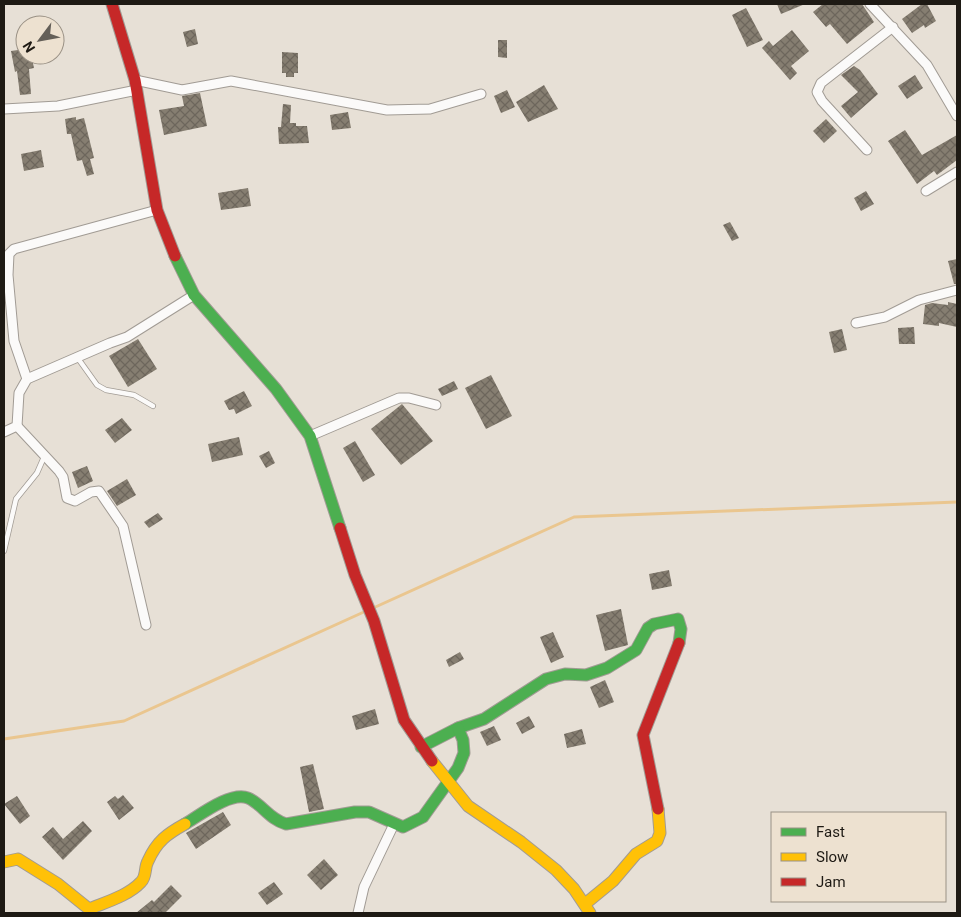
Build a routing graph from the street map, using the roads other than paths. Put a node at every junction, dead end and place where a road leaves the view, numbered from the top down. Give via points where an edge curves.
1 (112, 4) edge
2 (870, 4) edge
3 (893, 27) junction
4 (136, 85) junction
5 (481, 94) dead end
6 (4, 109) edge
7 (957, 116) edge
8 (867, 150) dead end
9 (957, 172) edge
10 (926, 191) dead end
11 (157, 210) junction
12 (957, 290) edge
13 (194, 295) junction
14 (856, 323) dead end
15 (77, 357) junction
16 (27, 379) junction
17 (436, 405) dead end
18 (153, 406) dead end
19 (16, 426) junction
20 (4, 432) edge
21 (310, 436) junction
22 (44, 457) junction
23 (4, 551) edge
24 (146, 625) dead end
25 (458, 728) junction
26 (421, 747) junction
27 (448, 783) junction
28 (394, 824) junction
29 (4, 862) edge
30 (588, 909) edge
31 (358, 913) edge

1 - 4 street
2 - 3 street
3 - 7 street via 927,66
3 - 8 street via 821,83 818,92 822,101
4 - 5 street via 182,90 231,81 387,110 430,109
4 - 6 street via 58,106
4 - 11 street
9 - 10 street
11 - 13 street
11 - 16 street via 14,249 9,254 14,341
12 - 14 street via 919,300 885,318
13 - 15 street via 127,337
13 - 21 street via 276,389
15 - 16 street
15 - 18 lane via 97,385 134,395
16 - 19 street via 19,393
17 - 21 street via 399,398
19 - 20 street
19 - 22 street
21 - 26 street via 404,720
22 - 23 lane via 37,473 16,499
22 - 24 street via 63,477 67,498 75,500 99,491 123,526
25 - 26 street
25 - 27 street via 464,753
25 - 30 street via 484,719 546,679 607,668 636,650 648,628 678,619 682,631 679,648 645,723 643,736 660,818 660,833 657,841 636,854
26 - 27 street
27 - 28 street via 423,816 403,827
27 - 30 street via 468,806 556,870
28 - 29 street via 369,812 286,824 276,821 248,798 232,797 162,837 147,862 141,882 130,891 89,909 58,884 18,859
28 - 31 street via 364,887

